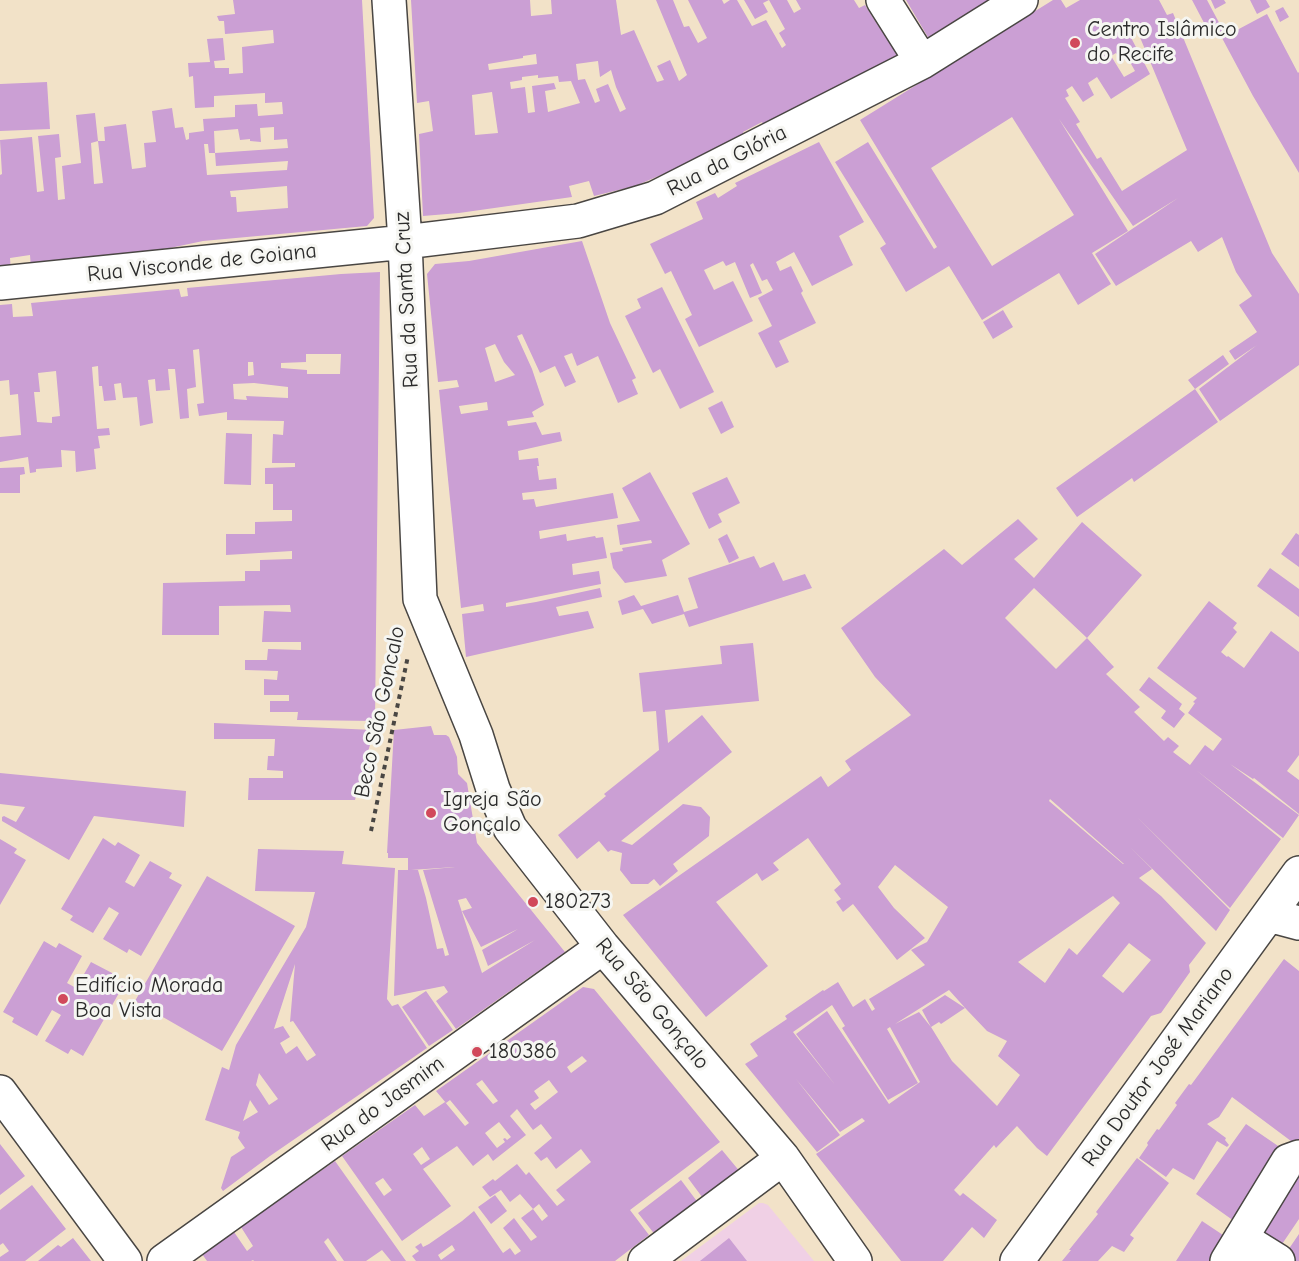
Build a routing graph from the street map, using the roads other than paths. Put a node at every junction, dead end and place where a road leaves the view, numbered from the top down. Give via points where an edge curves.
1 (388, 0) edge
2 (883, 0) edge
3 (1021, 0) edge
4 (922, 62) junction
5 (405, 242) junction
6 (0, 284) edge
7 (420, 599) joint
8 (1299, 873) edge
9 (1284, 919) edge
10 (603, 947) junction
11 (0, 1092) edge
12 (1299, 1156) edge
13 (783, 1158) junction
14 (822, 1214) junction
15 (1234, 1249) edge
16 (125, 1261) edge
17 (164, 1261) edge
18 (645, 1261) edge
19 (826, 1261) edge
20 (855, 1261) edge
21 (1017, 1261) edge
22 (1278, 1261) edge

1 - 5 street, Rua da Santa Cruz
2 - 4 street
3 - 4 street, Rua da Glória
4 - 5 street, Rua da Glória via 655,198 578,221
5 - 6 street, Rua Visconde de Goiana
5 - 7 street, Rua da Santa Cruz
7 - 10 street, Rua São Gonçalo via 510,828
8 - 9 street, Rua Doutor José Mariano
9 - 21 street, Rua Doutor José Mariano
10 - 13 street, Rua São Gonçalo
10 - 17 street, Rua do Jasmim
11 - 16 street
12 - 15 street via 1288,1161
13 - 14 street, Rua São Gonçalo
13 - 18 street
14 - 19 street
14 - 20 street, Rua São Gonçalo
15 - 22 street

